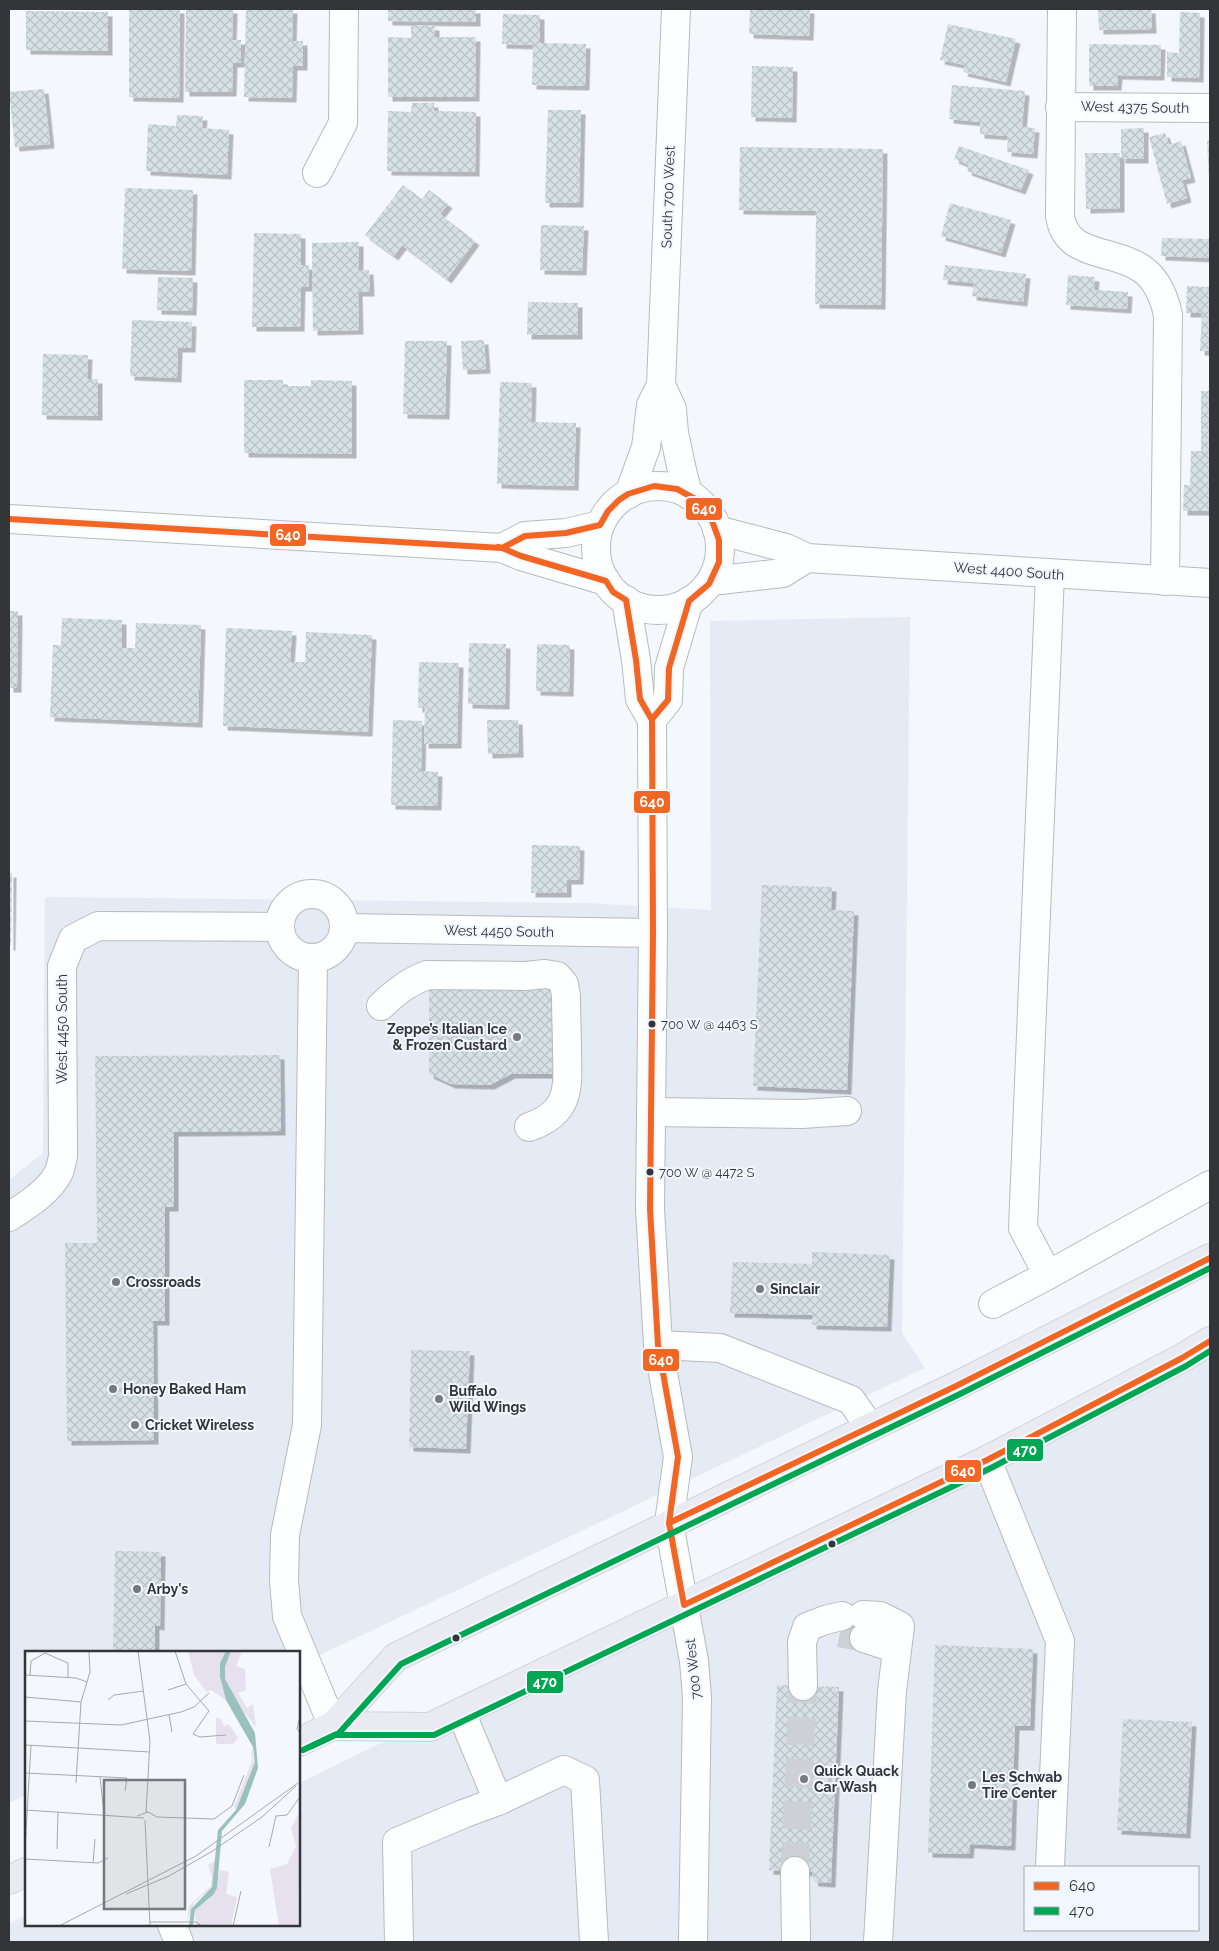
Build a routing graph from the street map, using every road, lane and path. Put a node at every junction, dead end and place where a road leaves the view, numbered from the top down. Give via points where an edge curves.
1 (344, 9) edge
2 (676, 9) edge
3 (1062, 9) edge
4 (1060, 107) junction
5 (1210, 108) edge
6 (317, 173) dead end
7 (660, 386) junction
8 (629, 494) junction
9 (689, 495) junction
10 (9, 519) edge
11 (600, 525) junction
12 (717, 530) junction
13 (502, 548) junction
14 (808, 558) junction
15 (1050, 574) junction
16 (606, 581) junction
17 (711, 581) junction
18 (1165, 581) junction
19 (1210, 583) edge
20 (626, 600) junction
21 (689, 601) junction
22 (652, 720) junction
23 (279, 927) junction
24 (344, 928) junction
25 (653, 933) junction
26 (314, 958) junction
27 (381, 1006) dead end
28 (847, 1111) dead end
29 (651, 1112) junction
30 (529, 1127) dead end
31 (1210, 1185) edge
32 (9, 1217) edge
33 (1210, 1258) edge
34 (1048, 1276) junction
35 (993, 1304) dead end
36 (1210, 1342) edge
37 (658, 1345) junction
38 (870, 1427) junction
39 (987, 1460) junction
40 (669, 1523) junction
41 (684, 1605) junction
42 (803, 1686) tunnel mouth
43 (461, 1712) junction
44 (333, 1726) junction
45 (300, 1742) edge
46 (498, 1801) junction
47 (1050, 1866) edge
48 (795, 1871) tunnel mouth
49 (25, 1872) edge
50 (9, 1880) edge
51 (172, 1926) edge
52 (179, 1942) edge
53 (399, 1942) edge
54 (594, 1942) edge
55 (693, 1942) edge
56 (796, 1942) edge
57 (878, 1942) edge

1 - 6 street via 343,123
2 - 7 street, South 700 West
3 - 4 street
4 - 5 street, West 4375 South
4 - 18 street via 1062,228 1071,240 1082,246 1140,267 1155,282 1165,299 1168,315
7 - 8 street, South 700 West via 651,405 646,447
7 - 9 street, South 700 West via 672,409 674,433
8 - 9 street via 636,489 658,486 679,489
8 - 11 street via 618,500
9 - 12 street via 698,500 712,517
10 - 13 street
11 - 13 street via 566,533 525,536
11 - 16 street via 594,560
12 - 14 street, West 4400 South via 786,548
12 - 17 street via 720,559
13 - 16 street
14 - 15 street, West 4400 South
14 - 17 street via 783,574
15 - 18 street, West 4400 South
15 - 34 street via 1023,1228
16 - 20 street via 613,592
17 - 21 street
18 - 19 street, West 4400 South
20 - 21 street via 647,610 667,610
20 - 22 street via 640,698
21 - 22 street via 669,668 668,700
22 - 25 street
23 - 24 street via 281,913 296,897 318,894 337,905
23 - 26 street via 289,949 303,957
23 - 32 street, West 4450 South via 98,926 74,939 62,966 60,1002 63,1156 53,1181
24 - 25 street, West 4450 South
24 - 26 street via 339,944 332,951
25 - 29 street
26 - 44 street via 307,1425 286,1535 284,1580 287,1616
27 - 30 street via 413,980 427,975 557,976 564,984 566,996 566,1094 545,1122
28 - 29 street via 802,1114
29 - 37 street, 700 West via 650,1209
31 - 34 street
33 - 38 main road
34 - 35 street
36 - 39 main road
37 - 38 street via 720,1348 851,1400
37 - 40 street, 700 West via 678,1456
38 - 40 main road
39 - 41 main road
39 - 47 street via 1060,1641
40 - 41 street, 700 West
40 - 44 main road via 396,1657
41 - 43 main road
41 - 55 street, 700 West via 697,1697
42 - 57 street via 802,1642 808,1627 825,1620 852,1626 897,1649
43 - 44 main road via 430,1727
43 - 46 street
44 - 45 main road
46 - 53 street via 397,1842
46 - 54 street via 564,1770 585,1780
48 - 56 street
49 - 50 main road
51 - 52 street

